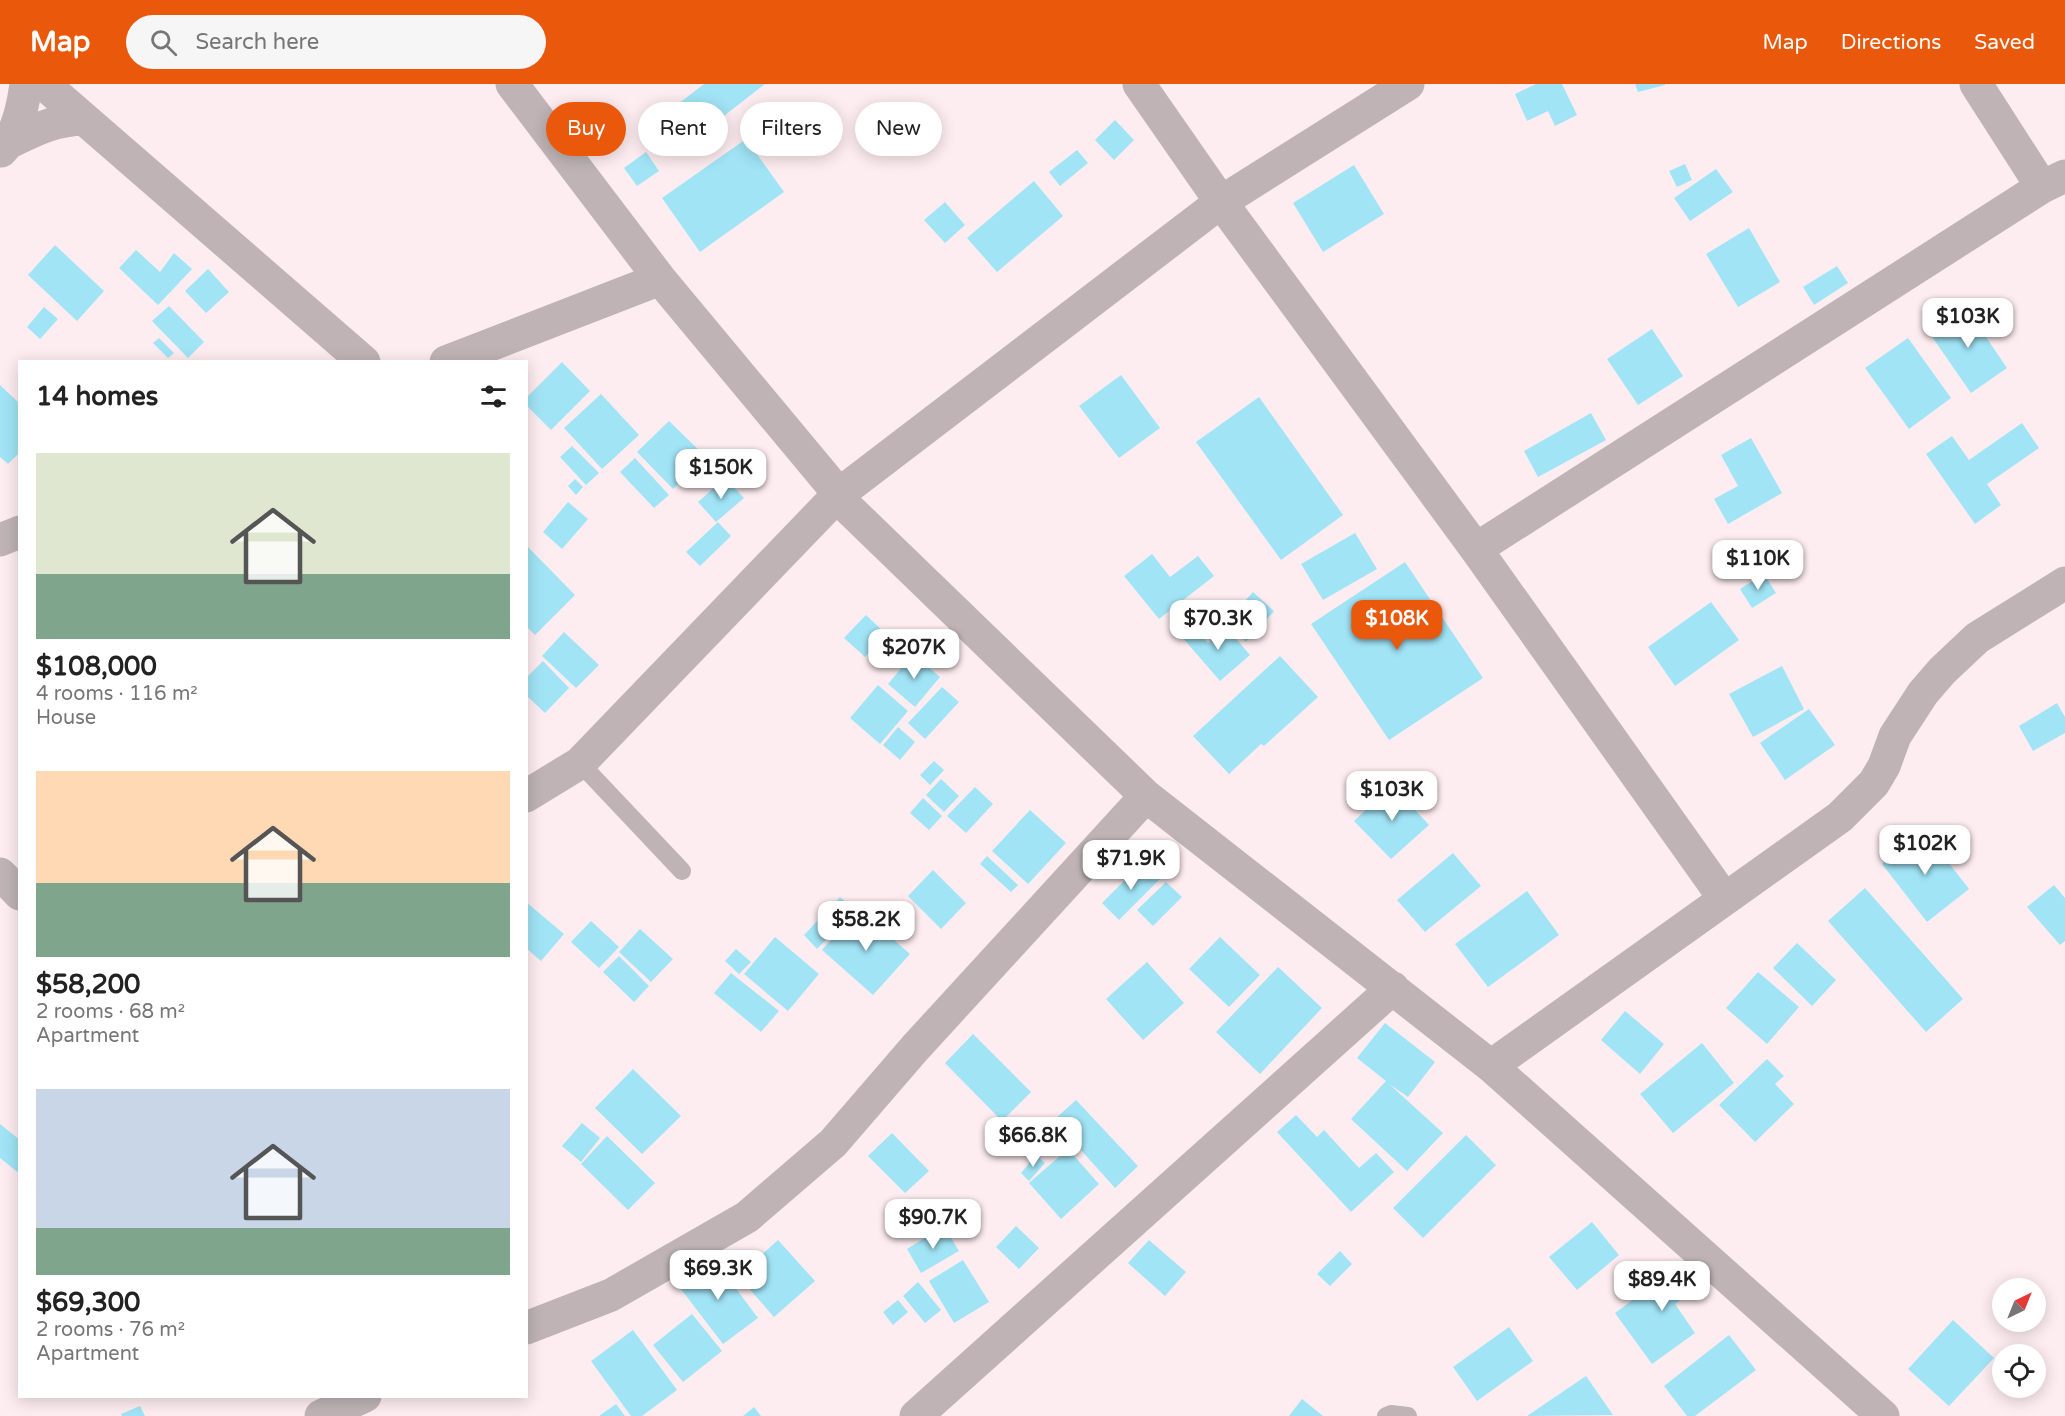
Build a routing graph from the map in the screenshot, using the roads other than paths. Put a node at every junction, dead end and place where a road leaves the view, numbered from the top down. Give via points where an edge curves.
1 (26, 84) edge
2 (44, 84) edge
3 (512, 84) edge
4 (1139, 84) edge
5 (1408, 84) edge
6 (1976, 84) edge
7 (84, 119) junction
8 (5, 147) edge
9 (2054, 182) edge
10 (1221, 202) junction
11 (660, 279) junction
12 (362, 360) edge
13 (451, 360) edge
14 (839, 494) junction
15 (18, 533) edge
16 (0, 540) edge
17 (1476, 549) junction
18 (2065, 583) edge
19 (580, 763) junction
20 (528, 793) edge
21 (1146, 796) junction
22 (682, 871) dead end
23 (0, 874) edge
24 (18, 892) edge
25 (1724, 898) junction
26 (1393, 988) junction
27 (1491, 1066) junction
28 (528, 1327) edge
29 (916, 1416) edge
30 (1386, 1416) edge
31 (1408, 1416) edge
32 (1882, 1416) edge

1 - 8 street
2 - 7 street
3 - 11 street
4 - 10 street
5 - 10 street
6 - 9 street
7 - 8 street via 45,125
7 - 12 street
9 - 17 street
10 - 14 street
10 - 17 street
11 - 13 street
11 - 14 street
14 - 19 street
14 - 21 street via 847,507
15 - 16 street
17 - 25 street
18 - 25 street via 1977,638 1942,671 1895,736 1879,774 1840,818
19 - 20 street
19 - 22 lane
21 - 26 street
21 - 28 street via 816,1158 747,1217 611,1295
23 - 24 street
25 - 27 street
26 - 27 street
26 - 29 street
27 - 32 street
30 - 31 lane

